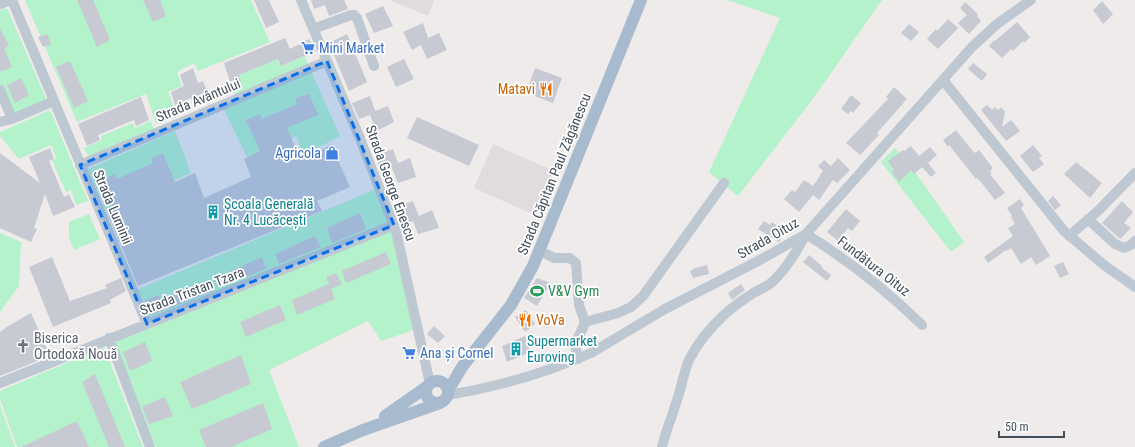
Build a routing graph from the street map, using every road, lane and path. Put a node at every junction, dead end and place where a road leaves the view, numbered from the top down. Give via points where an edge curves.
1 (11, 0) edge
2 (301, 0) edge
3 (641, 0) edge
4 (1031, 0) edge
5 (0, 4) edge
6 (313, 29) junction
7 (327, 61) junction
8 (374, 66) dead end
9 (943, 80) junction
10 (0, 90) edge
11 (54, 101) junction
12 (12, 119) junction
13 (0, 122) edge
14 (80, 165) junction
15 (1135, 173) edge
16 (724, 183) dead end
17 (1088, 220) junction
18 (394, 226) junction
19 (806, 234) junction
20 (1069, 236) junction
21 (1135, 241) edge
22 (540, 251) junction
23 (1135, 287) edge
24 (585, 322) junction
25 (146, 324) junction
26 (922, 325) dead end
27 (109, 338) junction
28 (476, 349) junction
29 (578, 359) junction
30 (0, 383) edge
31 (431, 384) junction
32 (445, 396) junction
33 (363, 430) junction
34 (150, 447) edge
35 (324, 447) edge
36 (662, 447) edge

1 - 5 street
1 - 11 street, Strada Luminii
2 - 6 street, Strada George Enescu
3 - 22 main road, Strada Căpitan Paul Zăgănescu
4 - 9 street, Strada Oituz via 982,37
6 - 7 street, Strada George Enescu
6 - 8 street via 354,15
7 - 14 street, Strada Avântului
7 - 18 street, Strada George Enescu
9 - 19 street, Strada Oituz
9 - 20 street
10 - 12 street
11 - 12 street
11 - 14 street, Strada Luminii
12 - 13 street
14 - 25 street, Strada Luminii
15 - 17 street
16 - 24 street via 644,296 631,307 618,313
17 - 20 street
17 - 21 street via 1115,244 1124,248
18 - 25 street, Strada Tristan Tzara
18 - 31 street, Strada George Enescu
19 - 26 street, Fundătura Oituz via 865,275
19 - 29 street, Strada Oituz via 665,309
19 - 36 street via 779,276 724,315 697,347 689,360
20 - 23 street
22 - 24 street via 554,258 570,258 576,263 579,305
22 - 28 main road, Strada Căpitan Paul Zăgănescu via 514,300
24 - 29 street via 576,340
25 - 27 street, Strada Tristan Tzara
27 - 30 street, Strada Tristan Tzara
27 - 34 street
28 - 31 main road, Strada Căpitan Paul Zăgănescu via 448,375
28 - 32 main road, Strada Căpitan Paul Zăgănescu
29 - 32 street, Strada Oituz via 525,377
31 - 32 main road via 443,383
31 - 32 main road via 426,392 428,399 434,403
31 - 33 main road, Strada Căpitan Paul Zăgănescu
32 - 33 main road, Strada Căpitan Paul Zăgănescu
33 - 35 main road, Strada Căpitan Paul Zăgănescu

